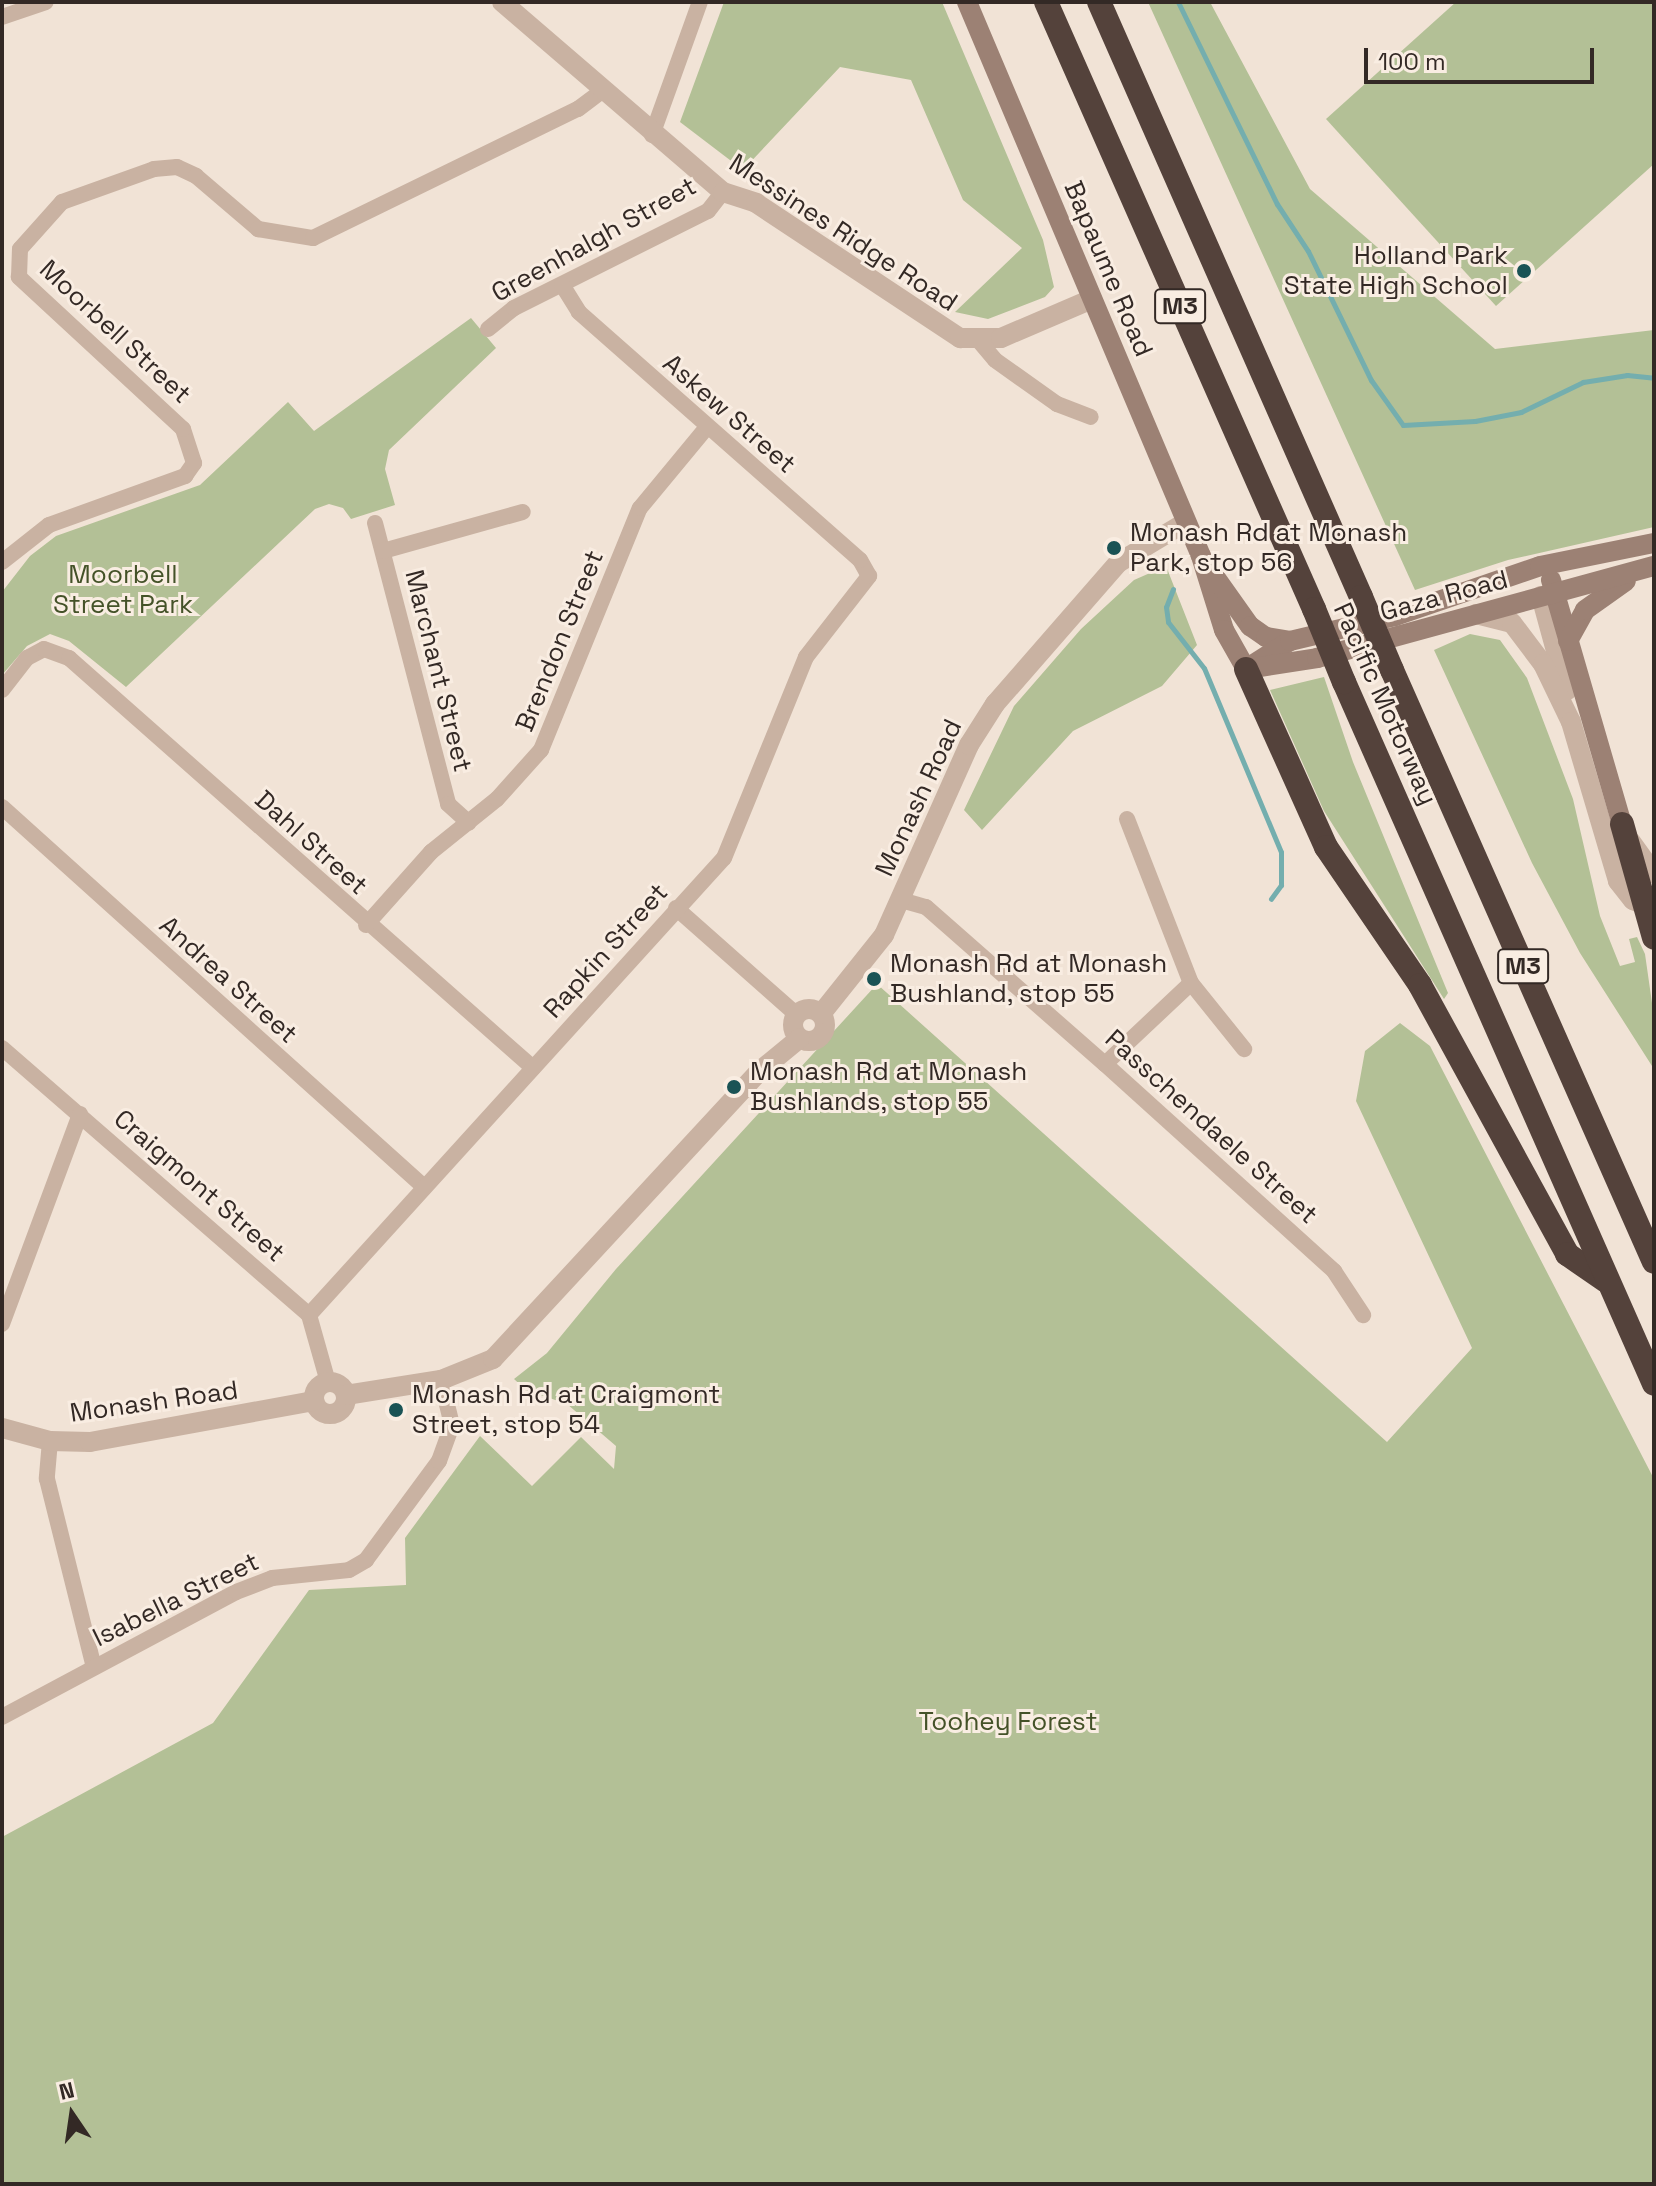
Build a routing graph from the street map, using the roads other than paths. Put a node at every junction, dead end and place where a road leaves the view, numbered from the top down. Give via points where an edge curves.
1 (46, 2) edge
2 (502, 2) edge
3 (700, 2) edge
4 (967, 2) edge
5 (1046, 2) edge
6 (1099, 2) edge
7 (2, 17) edge
8 (603, 90) junction
9 (652, 135) junction
10 (723, 192) junction
11 (562, 285) junction
12 (1092, 299) junction
13 (488, 329) dead end
14 (980, 342) junction
15 (1091, 417) dead end
16 (707, 427) junction
17 (523, 512) dead end
18 (1186, 522) junction
19 (375, 523) dead end
20 (1654, 543) edge
21 (383, 551) junction
22 (1201, 556) junction
23 (2, 562) edge
24 (1542, 566) junction
25 (1652, 567) edge
26 (869, 576) joint
27 (1548, 594) junction
28 (1473, 615) junction
29 (1290, 641) junction
30 (1568, 641) junction
31 (1246, 669) junction
32 (2, 690) edge
33 (1576, 734) junction
34 (2, 807) edge
35 (1127, 819) dead end
36 (469, 823) junction
37 (1622, 824) junction
38 (1654, 874) edge
39 (901, 900) junction
40 (676, 908) junction
41 (1650, 908) edge
42 (366, 925) junction
43 (1654, 938) edge
44 (1191, 983) junction
45 (821, 1014) junction
46 (797, 1015) junction
47 (800, 1038) junction
48 (2, 1048) edge
49 (1244, 1049) dead end
50 (1105, 1064) junction
51 (533, 1068) junction
52 (80, 1114) junction
53 (424, 1187) junction
54 (1654, 1262) edge
55 (1608, 1282) junction
56 (309, 1315) junction
57 (1363, 1315) dead end
58 (2, 1324) edge
59 (441, 1380) junction
60 (328, 1382) junction
61 (1654, 1384) edge
62 (346, 1395) junction
63 (314, 1401) junction
64 (2, 1428) edge
65 (50, 1441) junction
66 (94, 1667) junction
67 (2, 1717) edge

1 - 7 street
2 - 8 street, Messines Ridge Road
3 - 9 street
4 - 12 main road, Bapaume Road
5 - 55 highway, Pacific Motorway / M3, bridge
6 - 54 highway, Pacific Motorway / M3, bridge
8 - 9 street, Messines Ridge Road
8 - 23 street, Moorbell Street via 578,109 313,238 258,229 196,176 177,167 154,169 62,202 20,249 19,277 183,429 194,463 185,476 49,525
9 - 10 street, Messines Ridge Road
10 - 11 street, Greenhalgh Street via 708,211
10 - 14 street, Messines Ridge Road via 756,203 949,332
11 - 13 street, Greenhalgh Street via 514,308
11 - 16 street, Askew Street via 579,312
12 - 14 street
12 - 18 main road, Bapaume Road
14 - 15 street, Messines Ridge Road via 995,360 1057,404
16 - 26 street, Askew Street via 860,560
16 - 36 street, Brendon Street via 640,508 541,750
17 - 21 street
18 - 22 main road, Bapaume Road
18 - 39 street, Monash Road via 1118,563 995,704 969,745
19 - 21 street, Marchant Street
20 - 24 main road, Gaza Road
21 - 36 street, Marchant Street via 448,804
22 - 29 main road, Bapaume Road via 1250,626 1266,637
22 - 31 main road, Bapaume Road via 1224,630
24 - 27 main road
24 - 29 main road, Gaza Road via 1395,616
25 - 27 main road, Gaza Road
25 - 30 main road via 1597,598 1577,620
26 - 40 street, Rapkin Street via 806,657 724,858
27 - 28 main road, Gaza Road
27 - 30 main road
27 - 33 street
28 - 31 main road, Gaza Road via 1317,658
28 - 33 street via 1499,616 1517,628 1556,686
29 - 31 main road, Gaza Road
30 - 37 main road
31 - 55 highway via 1326,847 1420,985 1567,1254
32 - 42 street, Dahl Street via 27,658 44,649 59,650
33 - 41 street via 1618,881
34 - 53 street, Andrea Street
35 - 44 street
36 - 42 street, Brendon Street via 431,852
37 - 38 street
37 - 41 highway
39 - 45 street, Monash Road via 865,964
39 - 50 street, Passchendaele Street via 926,907
40 - 46 street
40 - 51 street, Rapkin Street
41 - 43 highway
42 - 51 street, Dahl Street
44 - 49 street
44 - 50 street
45 - 46 street via 810,1009
45 - 47 street, Monash Road via 821,1035 811,1041
46 - 47 street via 793,1026
47 - 59 street, Monash Road via 761,1070 514,1339 493,1359
48 - 52 street, Craigmont Street
50 - 57 street, Passchendaele Street via 1334,1271
51 - 53 street, Rapkin Street
52 - 56 street, Craigmont Street
52 - 58 street
53 - 56 street, Rapkin Street
55 - 61 highway, Pacific Motorway / M3
56 - 60 street
59 - 62 street, Monash Road
59 - 66 street, Isabella Street via 452,1425 439,1461 366,1560 349,1570 307,1572 260,1583
60 - 62 street via 340,1385
60 - 63 street via 318,1388
62 - 63 street, Monash Road via 344,1407 333,1414 321,1412
63 - 65 street, Monash Road via 125,1438
64 - 65 street, Monash Road
65 - 66 street via 47,1479
66 - 67 street, Isabella Street

